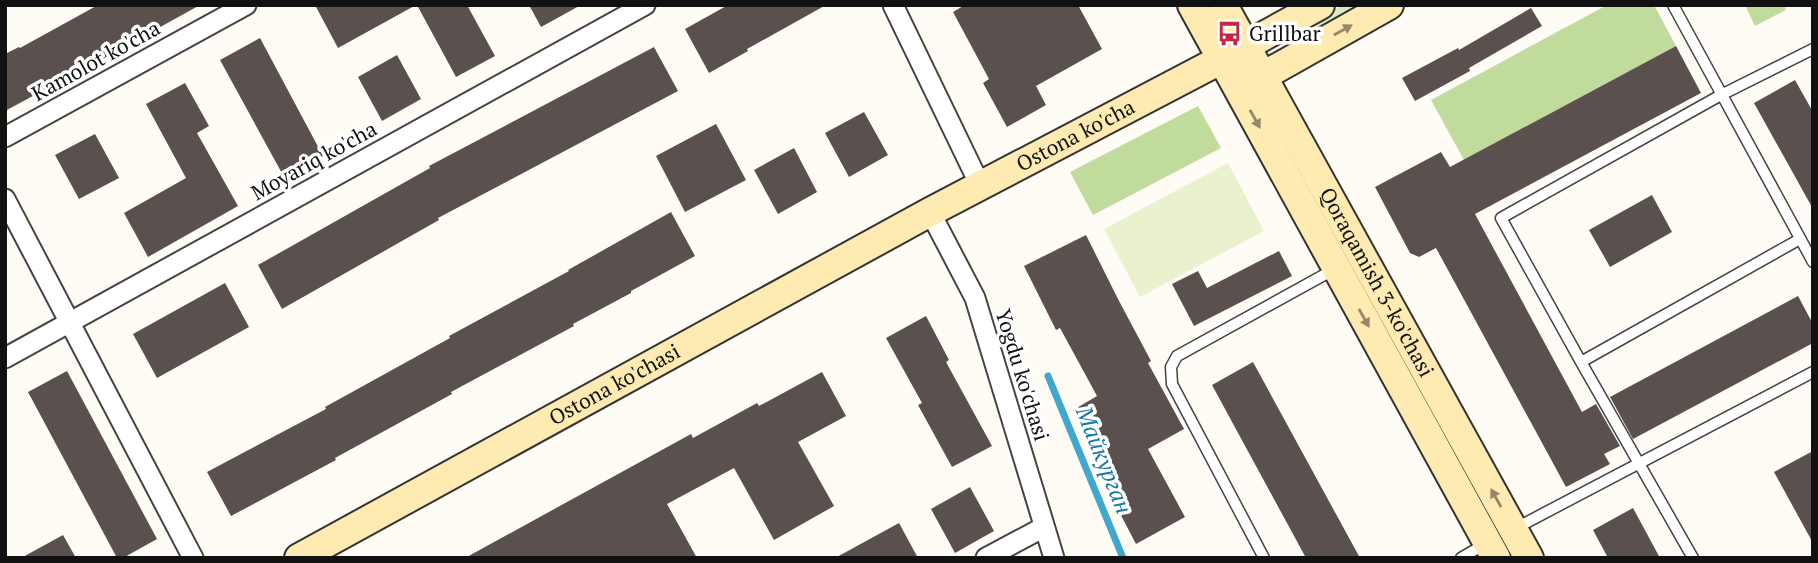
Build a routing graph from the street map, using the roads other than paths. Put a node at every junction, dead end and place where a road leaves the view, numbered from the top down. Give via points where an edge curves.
1 (246, 5) edge
2 (645, 5) edge
3 (893, 5) edge
4 (1192, 5) edge
5 (1223, 5) edge
6 (1320, 5) edge
7 (1389, 5) edge
8 (1673, 5) edge
9 (1813, 50) edge
10 (1234, 53) junction
11 (1263, 76) junction
12 (1721, 95) junction
13 (5, 137) edge
14 (980, 185) junction
15 (5, 200) edge
16 (930, 212) junction
17 (1800, 239) junction
18 (1813, 262) edge
19 (1337, 268) junction
20 (70, 322) junction
21 (5, 358) edge
22 (1581, 362) junction
23 (1811, 376) edge
24 (1639, 463) junction
25 (1044, 527) junction
26 (1499, 540) edge
27 (193, 558) edge
28 (299, 558) edge
29 (986, 558) edge
30 (1054, 558) edge
31 (1264, 558) edge
32 (1461, 558) edge
33 (1529, 558) edge
34 (1693, 558) edge

1 - 13 street, Kamolot ko'cha
2 - 20 street, Moyariq ko'cha
3 - 14 street
4 - 10 main road, Qoraqamish 3-ko'chasi
5 - 10 main road, Qoraqamish 3-ko'chasi
6 - 10 main road, Ostona ko'cha
11 -> 7 main road
8 - 12 lane
9 - 12 lane
10 - 11 main road, Qoraqamish 3-ko'chasi
10 - 14 main road, Ostona ko'cha
10 -> 19 main road, Qoraqamish 3-ko'chasi
26 -> 11 main road, Qoraqamish 3-ko'chasi
12 - 17 lane
12 - 22 lane via 1501,218
14 - 16 main road, Ostona ko'cha
15 - 20 street
16 - 25 street, Yogdu ko'chasi via 975,298
16 - 28 main road, Ostona ko'chasi
17 - 18 lane
17 - 22 lane
19 -> 26 main road, Qoraqamish 3-ko'chasi
19 - 31 lane via 1177,356 1171,367 1172,384
20 - 21 street, Moyariq ko'cha
20 - 27 street
22 - 24 lane
23 - 24 lane
24 - 26 lane
24 - 34 lane
25 - 29 street
25 - 30 street, Yogdu ko'chasi
26 - 32 lane
26 - 33 main road, Qoraqamish 3-ko'chasi

